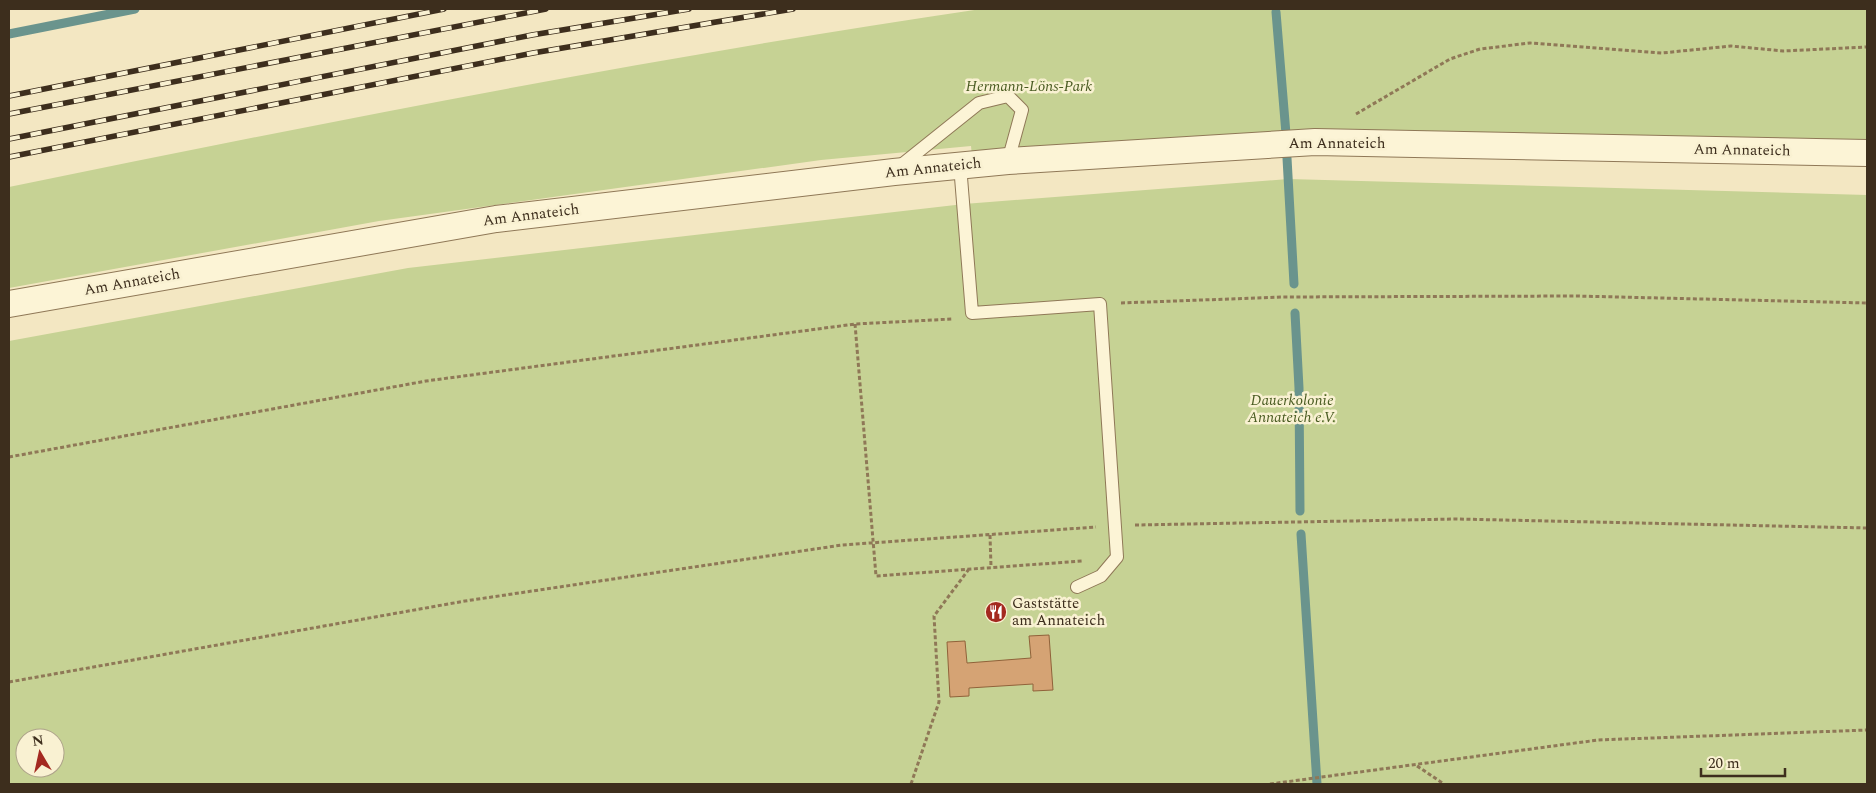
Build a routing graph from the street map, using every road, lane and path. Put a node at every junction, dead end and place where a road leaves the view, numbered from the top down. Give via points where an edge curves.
1 (1867, 47) edge
2 (1354, 116) dead end
3 (1867, 153) edge
4 (1008, 161) junction
5 (960, 165) junction
6 (894, 172) junction
7 (1867, 303) edge
8 (9, 304) edge
9 (1100, 304) junction
10 (972, 313) junction
11 (855, 324) junction
12 (9, 457) edge
13 (1115, 525) junction
14 (1867, 528) edge
15 (990, 535) junction
16 (874, 544) junction
17 (1117, 557) junction
18 (992, 567) junction
19 (970, 569) junction
20 (1077, 587) dead end
21 (9, 682) edge
22 (1867, 730) edge
23 (1416, 765) junction
24 (1292, 783) edge
25 (911, 784) edge
26 (1270, 784) edge
27 (1444, 784) edge

1 - 2 path via 1783,51 1731,46 1662,53 1530,43 1480,49 1450,59
3 - 4 street, Am Annateich via 1314,142
4 - 5 street, Am Annateich
4 - 6 lane via 1022,110 1008,96 979,103
5 - 6 street, Am Annateich
5 - 10 lane
6 - 8 street, Am Annateich via 496,219
7 - 9 path via 1557,296 1282,297
9 - 10 lane
9 - 13 lane
10 - 11 path via 957,318
11 - 12 path via 426,381
11 - 16 path
13 - 14 path via 1457,519
13 - 15 path
13 - 17 lane
15 - 16 path
15 - 18 path
16 - 19 path via 876,576
16 - 21 path via 842,545 465,601
17 - 18 path
17 - 20 lane via 1101,576
18 - 19 path
19 - 25 path via 934,616 939,702
22 - 23 path via 1598,740
23 - 24 path
23 - 27 path
24 - 26 path

